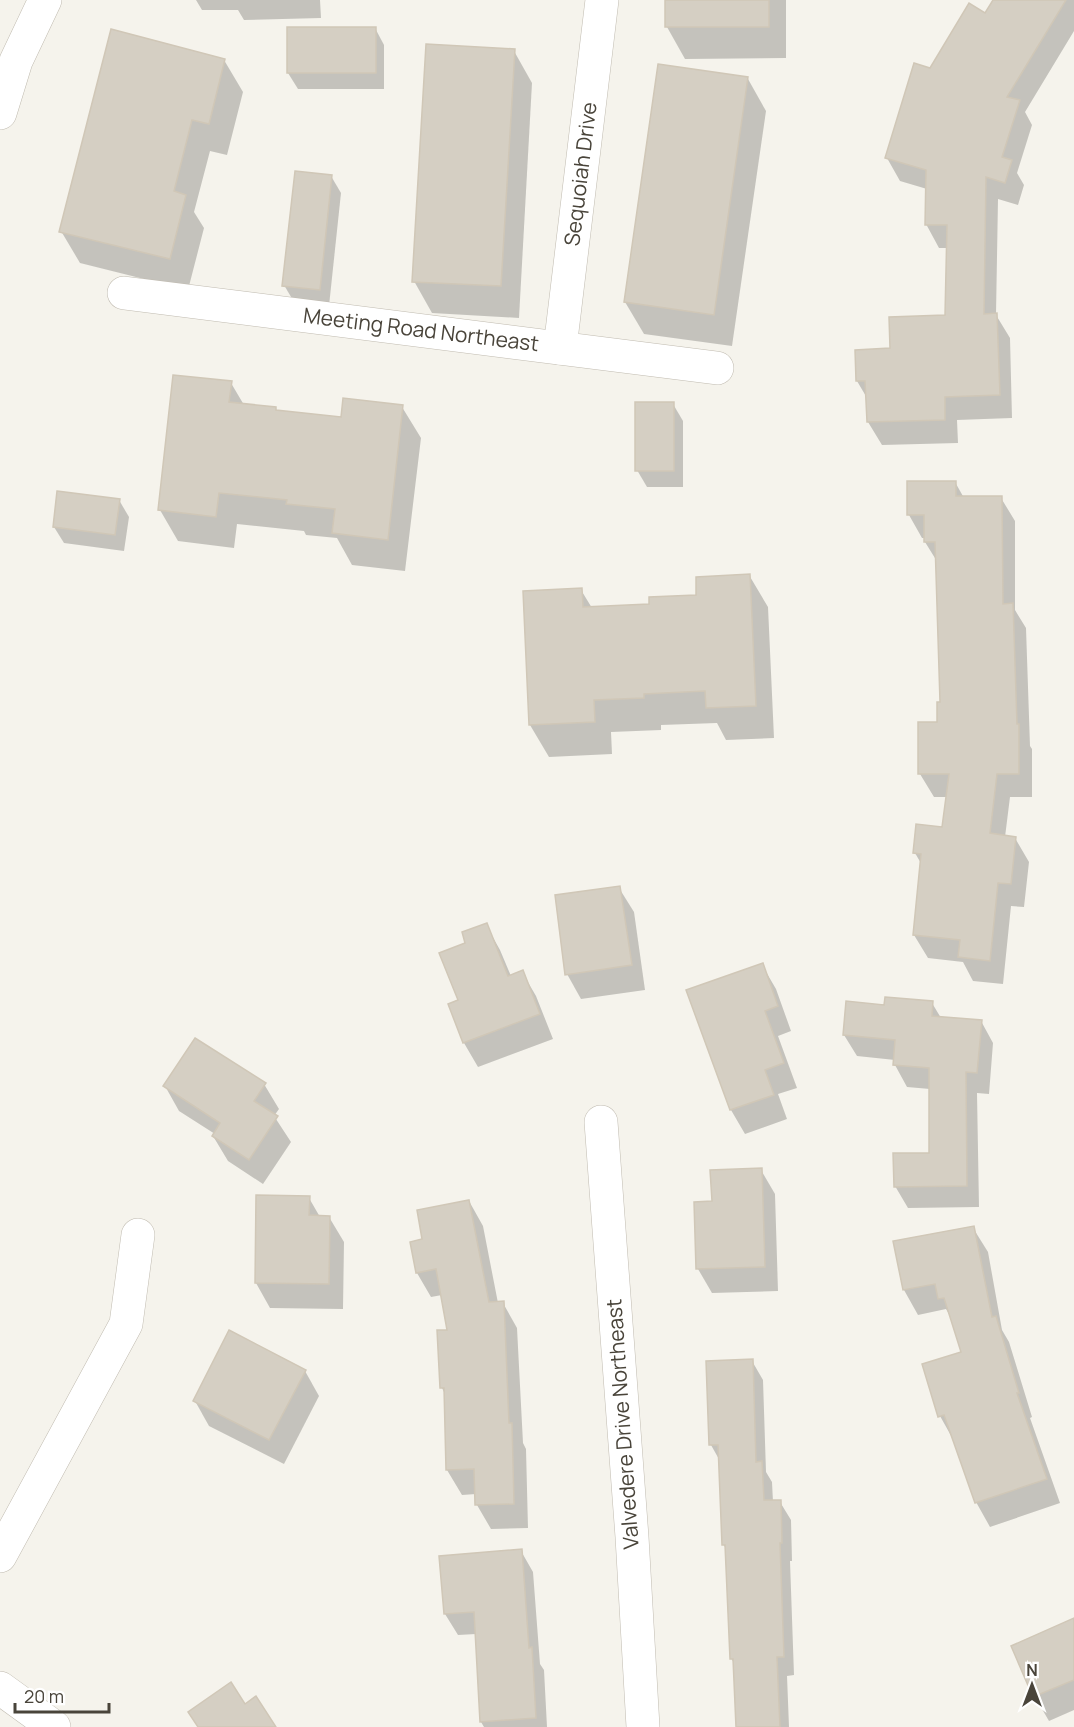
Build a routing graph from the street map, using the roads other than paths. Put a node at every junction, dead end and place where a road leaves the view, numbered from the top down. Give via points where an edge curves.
1 (45, 0) edge
2 (602, 0) edge
3 (0, 113) edge
4 (124, 293) dead end
5 (560, 348) junction
6 (717, 368) dead end
7 (601, 1122) dead end
8 (138, 1235) dead end
9 (0, 1556) edge
10 (0, 1689) edge
11 (54, 1727) edge
12 (643, 1727) edge

1 - 3 street via 16,61
2 - 5 street, Sequoiah Drive
4 - 5 street, Meeting Road Northeast
5 - 6 street, Meeting Road Northeast
7 - 12 street, Valvedere Drive Northeast
8 - 9 street via 126,1324
10 - 11 street

